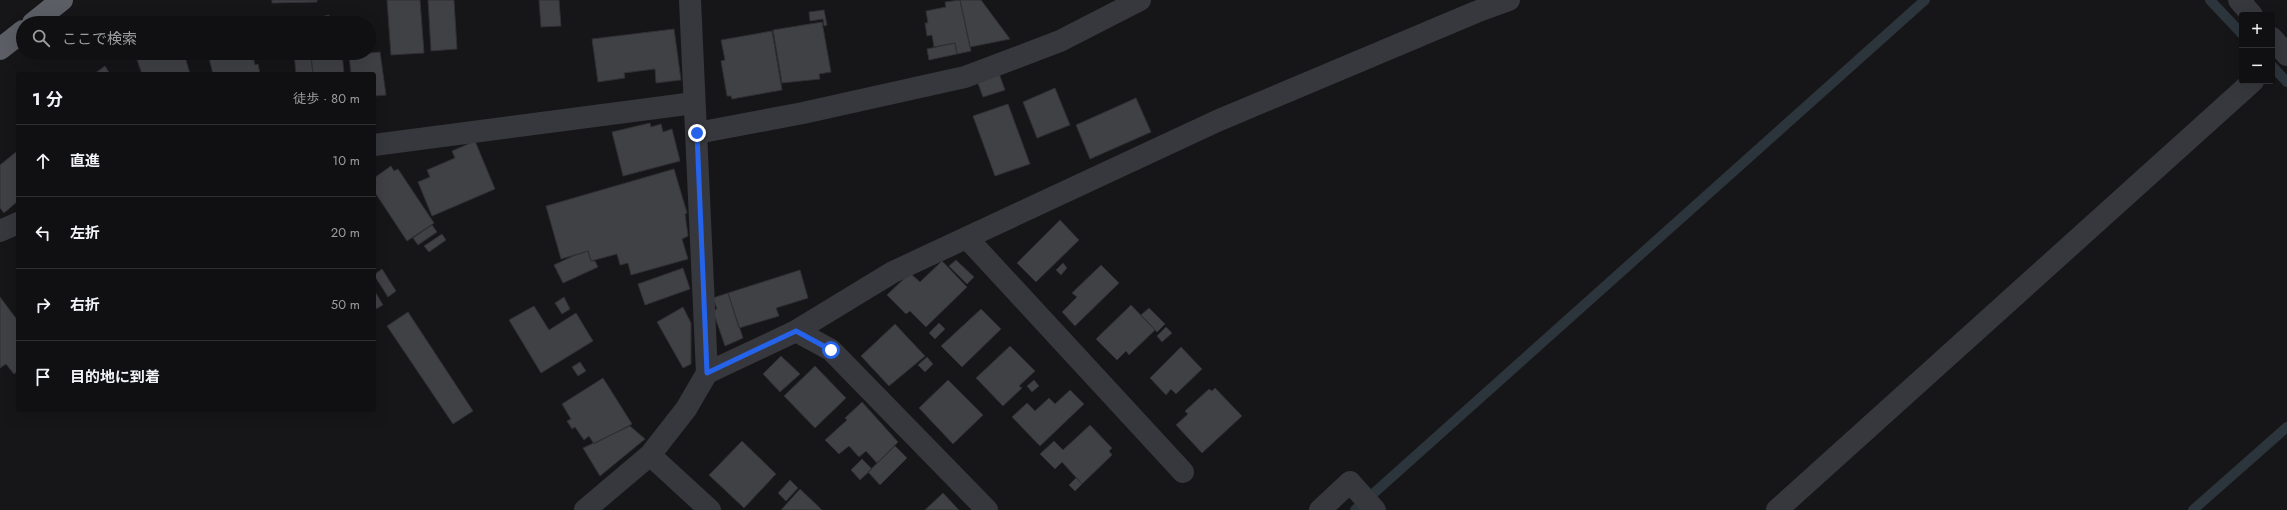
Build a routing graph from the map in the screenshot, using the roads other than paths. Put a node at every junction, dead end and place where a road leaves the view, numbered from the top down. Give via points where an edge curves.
1 (62, 0) edge
2 (690, 0) edge
3 (1140, 0) edge
4 (1509, 0) edge
5 (2239, 0) edge
6 (2249, 12) edge
7 (42, 16) edge
8 (16, 36) edge
9 (0, 49) edge
10 (2250, 84) edge
11 (694, 103) junction
12 (697, 133) junction
13 (376, 145) edge
14 (16, 224) edge
15 (0, 231) edge
16 (967, 238) junction
17 (796, 331) junction
18 (707, 373) junction
19 (650, 455) junction
20 (1183, 472) dead end
21 (585, 510) edge
22 (710, 510) edge
23 (987, 510) edge
24 (1320, 510) edge
25 (1375, 510) edge
26 (1777, 510) edge

1 - 7 highway
2 - 11 street
3 - 12 street via 1060,41 965,77 803,113
4 - 16 street via 1217,121
5 - 6 street
8 - 9 highway
10 - 26 street
11 - 12 street
11 - 13 street
12 - 18 street
14 - 15 street
16 - 17 street via 893,272
16 - 20 street
17 - 18 street
17 - 23 street via 831,350
18 - 19 street via 686,408
19 - 21 street
19 - 22 street
24 - 25 street via 1350,482

